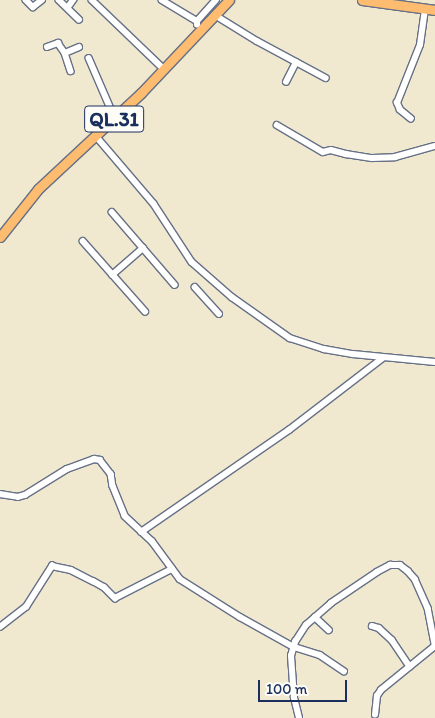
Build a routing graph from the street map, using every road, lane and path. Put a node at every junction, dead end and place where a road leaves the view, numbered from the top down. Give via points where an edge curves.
1 (26, 0) edge
2 (42, 0) edge
3 (59, 0) edge
4 (74, 0) edge
5 (92, 0) edge
6 (162, 0) edge
7 (216, 0) edge
8 (229, 0) edge
9 (362, 0) edge
10 (68, 7) junction
11 (430, 10) edge
12 (214, 16) junction
13 (79, 19) dead end
14 (197, 21) junction
15 (200, 31) junction
16 (47, 47) dead end
17 (79, 47) dead end
18 (65, 53) junction
19 (88, 58) dead end
20 (296, 62) junction
21 (164, 69) junction
22 (71, 71) dead end
23 (326, 78) dead end
24 (286, 82) dead end
25 (114, 118) junction
26 (412, 119) dead end
27 (277, 125) dead end
28 (96, 136) junction
29 (435, 146) edge
30 (112, 212) dead end
31 (0, 236) edge
32 (83, 241) dead end
33 (143, 248) junction
34 (112, 275) junction
35 (176, 285) dead end
36 (194, 286) dead end
37 (145, 311) dead end
38 (219, 314) dead end
39 (384, 358) junction
40 (435, 362) edge
41 (0, 494) edge
42 (141, 532) junction
43 (172, 569) junction
44 (315, 617) junction
45 (0, 626) edge
46 (372, 626) dead end
47 (329, 630) dead end
48 (435, 645) edge
49 (294, 646) junction
50 (410, 667) junction
51 (344, 671) dead end
52 (375, 714) dead end
53 (299, 718) edge

1 - 2 street via 33,7
3 - 10 street
4 - 10 street
5 - 21 street
6 - 14 street
7 - 14 street
8 - 12 main road, QL.31
9 - 11 main road
10 - 13 street
11 - 26 street via 397,102 400,110
12 - 15 main road, QL.31
12 - 20 street
14 - 15 street
15 - 21 main road, QL.31
16 - 18 street via 58,43
17 - 18 street
18 - 22 street
19 - 25 street
20 - 23 street
20 - 24 street
21 - 25 main road, QL.31
25 - 28 main road, QL.31
27 - 29 street via 323,152 331,150 372,158 395,157
28 - 31 main road, QL.31 via 38,189
28 - 39 street via 154,204 192,262 232,297 290,338 324,349
30 - 33 street
32 - 34 street
33 - 34 street
33 - 35 street
34 - 37 street
36 - 38 street
39 - 40 street
39 - 42 street via 289,430
41 - 42 street via 25,495 67,469 94,459 100,460 111,474 125,516
42 - 43 street via 156,546
43 - 45 street via 115,598 104,587 72,570 52,566 26,607
43 - 49 street via 180,579 221,606
44 - 47 street
44 - 48 street via 377,572 390,565 400,565 408,570 428,608
44 - 49 street via 306,625
46 - 50 street via 392,640
48 - 50 street
49 - 51 street via 320,655
49 - 53 street via 291,656
50 - 52 street via 376,696

